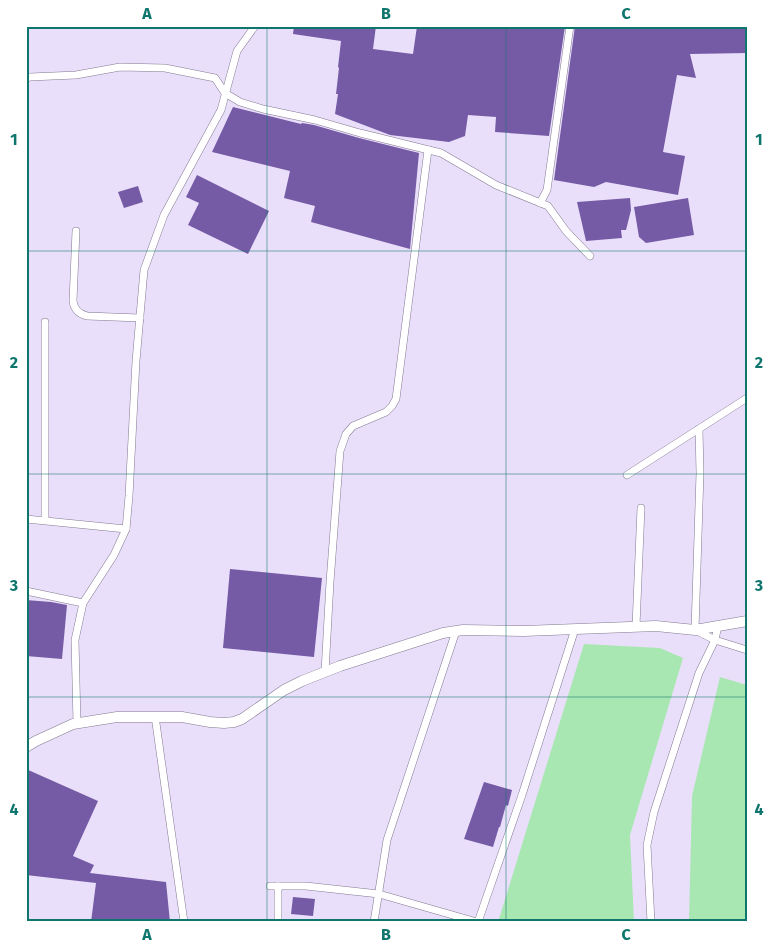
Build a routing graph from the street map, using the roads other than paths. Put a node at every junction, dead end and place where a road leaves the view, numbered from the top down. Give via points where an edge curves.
1 (255, 26) edge
2 (570, 26) edge
3 (26, 78) edge
4 (225, 94) junction
5 (428, 150) junction
6 (540, 203) junction
7 (76, 231) dead end
8 (590, 256) dead end
9 (140, 318) junction
10 (45, 322) dead end
11 (747, 398) edge
12 (699, 428) junction
13 (627, 475) dead end
14 (641, 508) dead end
15 (26, 519) edge
16 (46, 520) junction
17 (126, 528) junction
18 (26, 591) edge
19 (83, 603) junction
20 (747, 621) edge
21 (718, 625) junction
22 (636, 626) junction
23 (575, 629) junction
24 (695, 630) junction
25 (456, 631) junction
26 (715, 640) junction
27 (747, 650) edge
28 (324, 672) junction
29 (155, 716) junction
30 (77, 723) junction
31 (26, 747) edge
32 (379, 894) junction
33 (184, 922) edge
34 (278, 922) edge
35 (374, 922) edge
36 (477, 922) edge
37 (652, 922) edge

1 - 4 street via 237,52
2 - 6 street via 547,190
3 - 4 street via 76,75 120,67 165,68 215,78
4 - 5 street via 263,109
4 - 9 street via 220,110 164,215 144,270
5 - 6 street via 441,153 496,185
5 - 28 street via 396,399 386,412 353,426 346,434 340,451
6 - 8 street via 548,206
7 - 9 street via 75,308 88,316
9 - 17 street
10 - 16 street
11 - 12 street
12 - 13 street
12 - 24 street
14 - 22 street
15 - 16 street
16 - 17 street
17 - 19 street via 114,555
18 - 19 street
19 - 30 street via 75,640
20 - 21 street
21 - 24 street
21 - 26 street
22 - 23 street
22 - 24 street
23 - 25 street
23 - 36 street via 522,796
24 - 26 street
25 - 28 street
25 - 32 street via 387,840
26 - 27 street
26 - 37 street via 699,673 654,812 647,845
28 - 29 street via 284,690 234,722 224,724
29 - 30 street
29 - 33 street
30 - 31 street
32 - 34 street via 274,886
32 - 35 street
32 - 36 street

